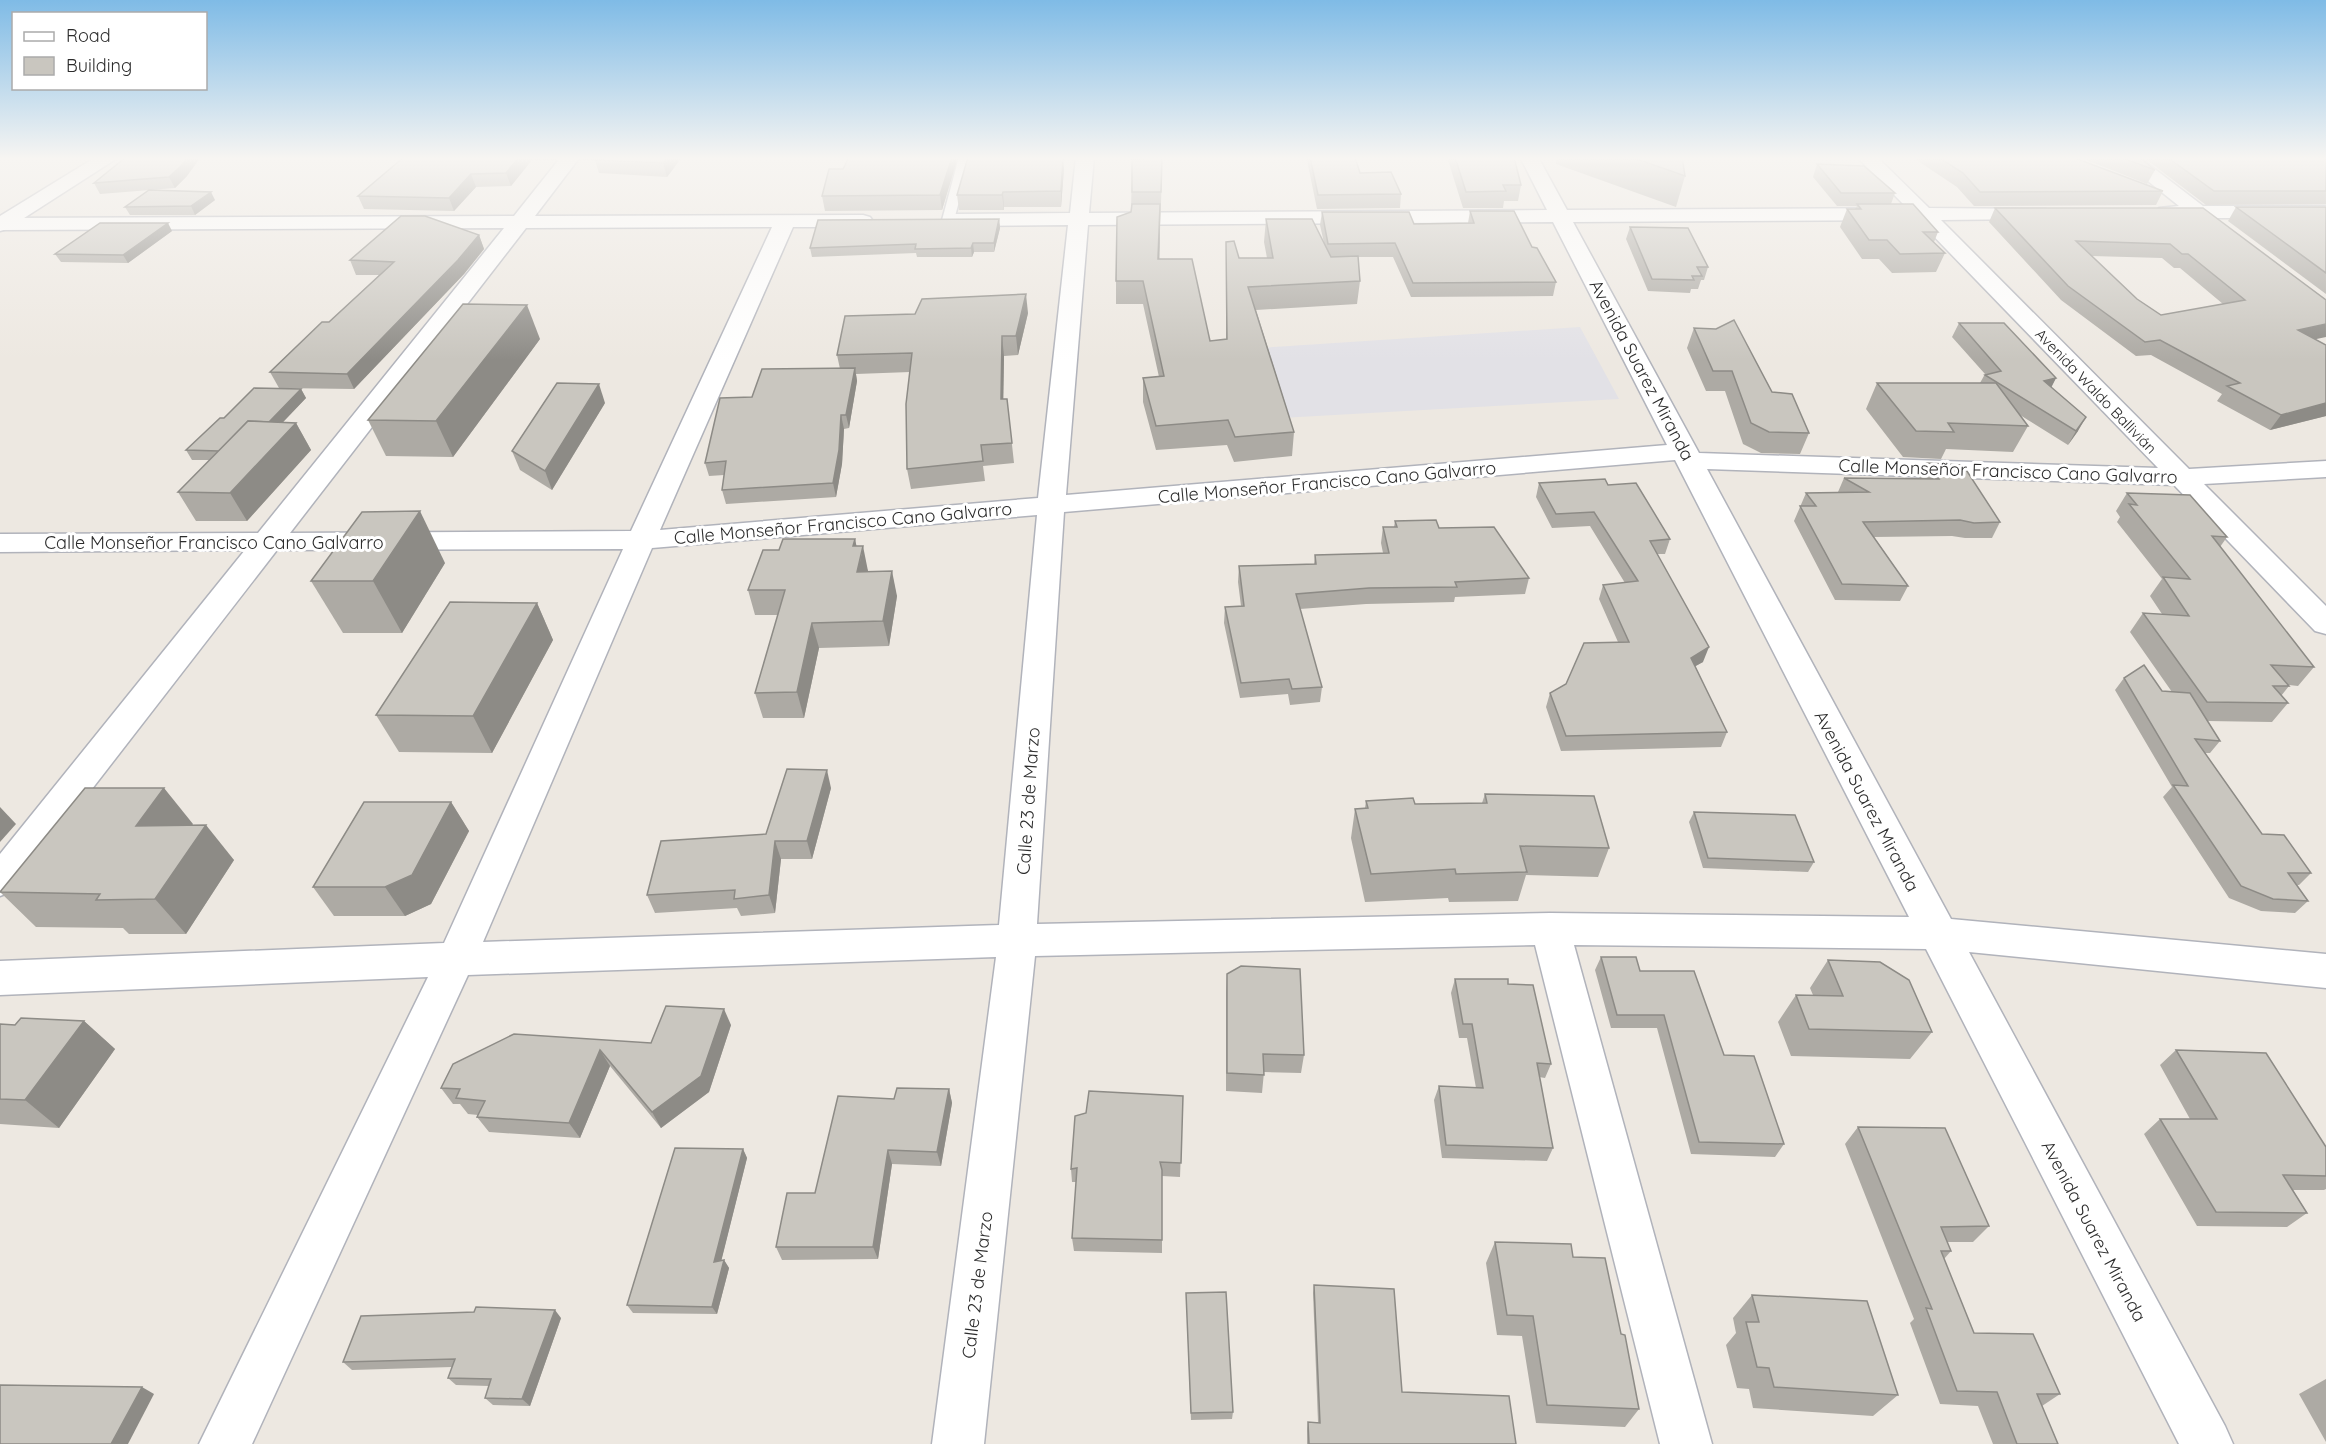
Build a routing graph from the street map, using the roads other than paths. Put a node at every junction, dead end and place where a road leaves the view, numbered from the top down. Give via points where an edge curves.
1 (159, 224) edge
2 (518, 224) edge
3 (784, 224) edge
4 (1080, 224) edge
5 (1564, 224) edge
6 (1934, 224) edge
7 (2215, 224) edge
8 (0, 225) edge
9 (2226, 233) edge
10 (1687, 456) junction
11 (2326, 469) edge
12 (2180, 477) junction
13 (1051, 506) junction
14 (641, 540) junction
15 (267, 542) junction
16 (0, 543) edge
17 (2326, 624) edge
18 (0, 881) edge
19 (1550, 929) junction
20 (1936, 933) junction
21 (1017, 940) junction
22 (456, 959) junction
23 (2326, 970) edge
24 (0, 978) edge
25 (225, 1444) edge
26 (958, 1444) edge
27 (1686, 1444) edge
28 (2207, 1444) edge

1 - 8 street
2 - 15 street
3 - 14 street
4 - 13 street, Calle 23 de Marzo
5 - 10 street, Avenida Suarez Miranda
6 - 12 street, Avenida Waldo Ballivián
7 - 9 street
10 - 12 street, Calle Monseñor Francisco Cano Galvarro
10 - 13 street, Calle Monseñor Francisco Cano Galvarro
10 - 20 street, Avenida Suarez Miranda
11 - 12 street, Calle Monseñor Francisco Cano Galvarro
12 - 17 street, Avenida Waldo Ballivián
13 - 14 street, Calle Monseñor Francisco Cano Galvarro
13 - 21 street, Calle 23 de Marzo
14 - 15 street, Calle Monseñor Francisco Cano Galvarro
14 - 22 street
15 - 16 street, Calle Monseñor Francisco Cano Galvarro
15 - 18 street
19 - 20 street
19 - 21 street
19 - 27 street
20 - 23 street
20 - 28 street, Avenida Suarez Miranda
21 - 22 street
21 - 26 street, Calle 23 de Marzo
22 - 24 street
22 - 25 street

